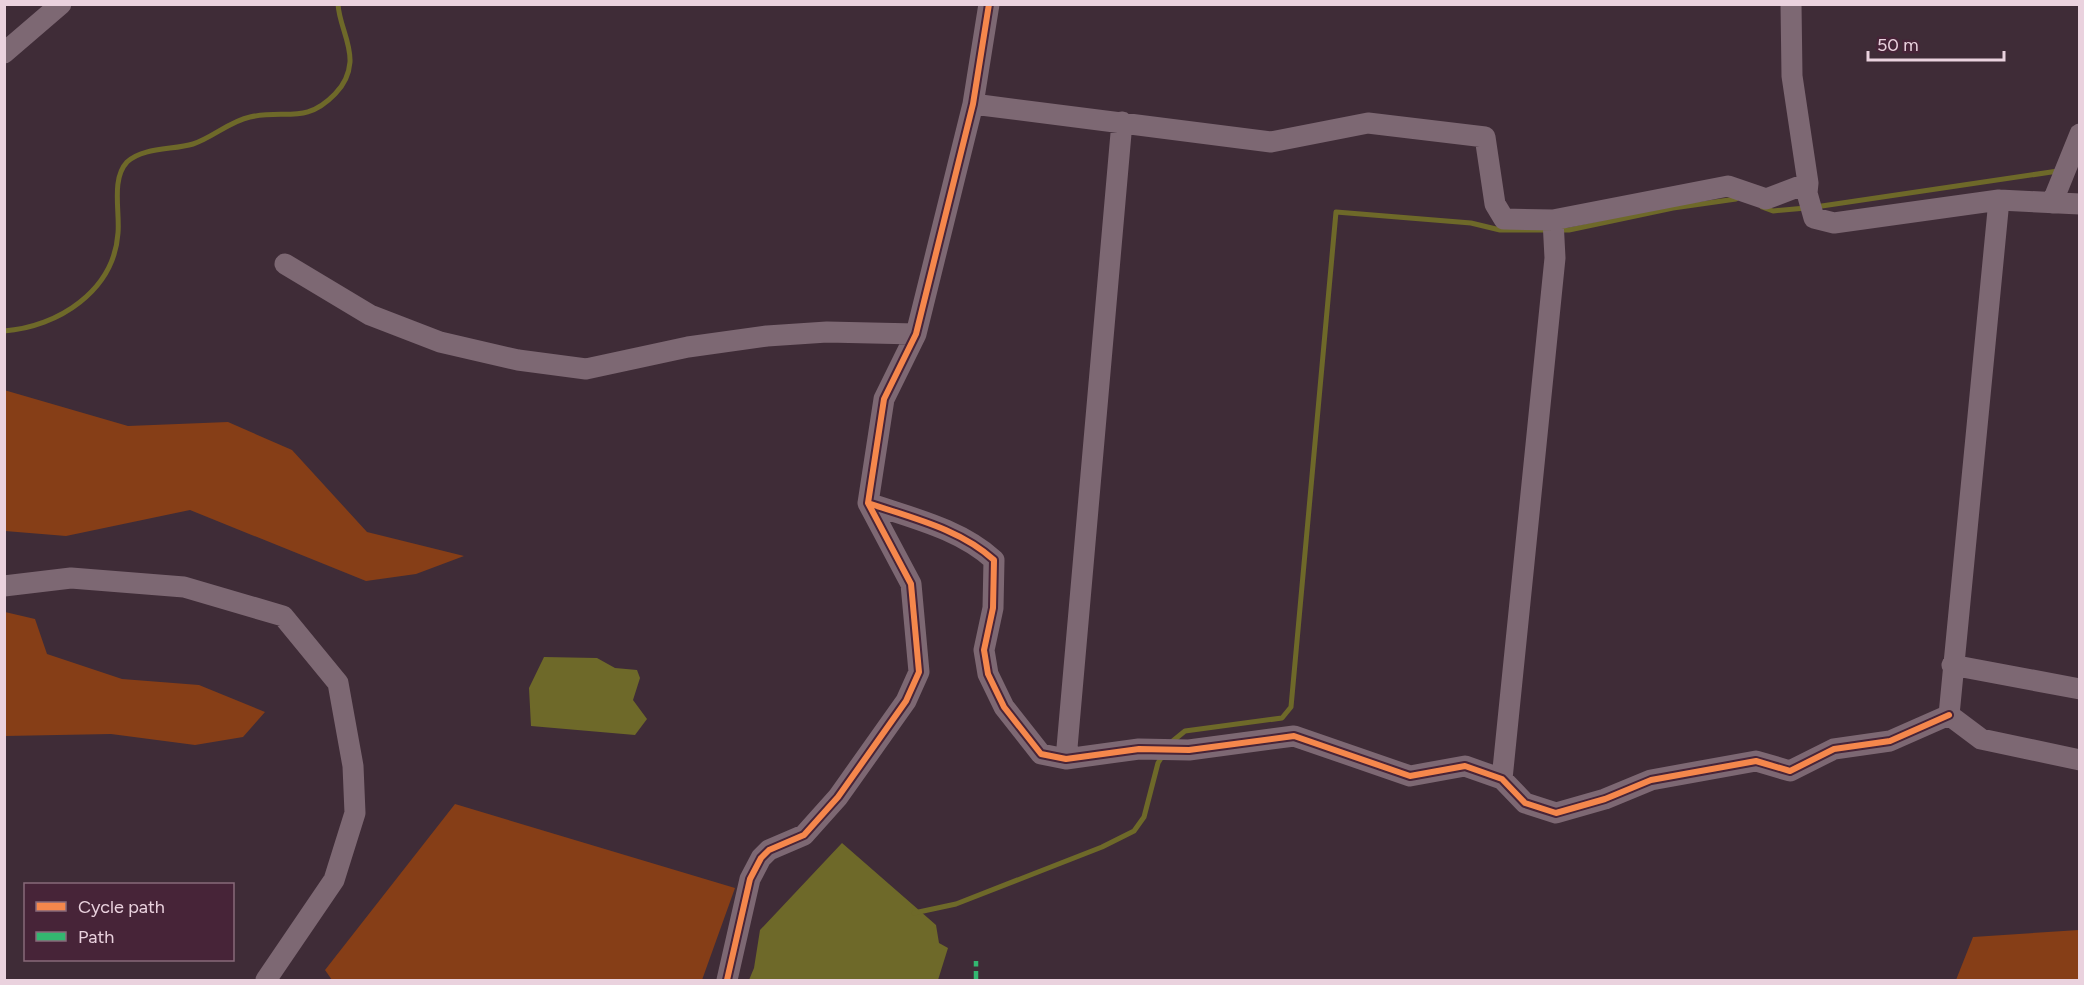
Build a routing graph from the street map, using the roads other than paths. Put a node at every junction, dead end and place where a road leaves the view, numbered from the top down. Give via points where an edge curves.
1 (61, 4) edge
2 (989, 4) edge
3 (1791, 4) edge
4 (4, 52) edge
5 (973, 104) junction
6 (1122, 122) junction
7 (2079, 134) edge
8 (1807, 188) junction
9 (1999, 200) junction
10 (2052, 203) junction
11 (2079, 204) edge
12 (1553, 220) junction
13 (285, 264) dead end
14 (916, 334) junction
15 (868, 503) junction
16 (4, 586) edge
17 (1952, 665) junction
18 (2079, 689) edge
19 (1949, 715) junction
20 (1066, 759) junction
21 (2079, 760) edge
22 (1502, 779) junction
23 (266, 981) edge
24 (727, 981) edge

1 - 4 street
2 - 5 street
3 - 8 street via 1792,75
5 - 6 street
5 - 14 street
6 - 12 street via 1271,142 1368,123 1485,137 1495,204 1504,219
6 - 20 street
7 - 10 street
8 - 9 street via 1814,218 1833,224
8 - 12 street via 1766,199 1728,186
9 - 10 street
9 - 17 street
10 - 11 street
12 - 22 street via 1555,258
13 - 14 street via 370,315 440,342 518,360 586,369 688,347 767,336 827,332
14 - 15 street via 884,399
15 - 20 street via 954,533 994,560 993,608 984,650 988,674 1004,707 1041,754
15 - 24 street via 911,584 919,672 906,701 838,797 804,835 769,850 761,858 750,879
16 - 23 street via 71,578 195,590 283,616 338,683 352,766 355,813 334,880
17 - 18 street
17 - 19 street
19 - 21 street via 1981,739
19 - 22 street via 1890,741 1834,749 1790,771 1756,761 1744,763 1651,780 1556,813 1525,802
20 - 22 street via 1139,749 1190,750 1294,736 1410,776 1466,766

